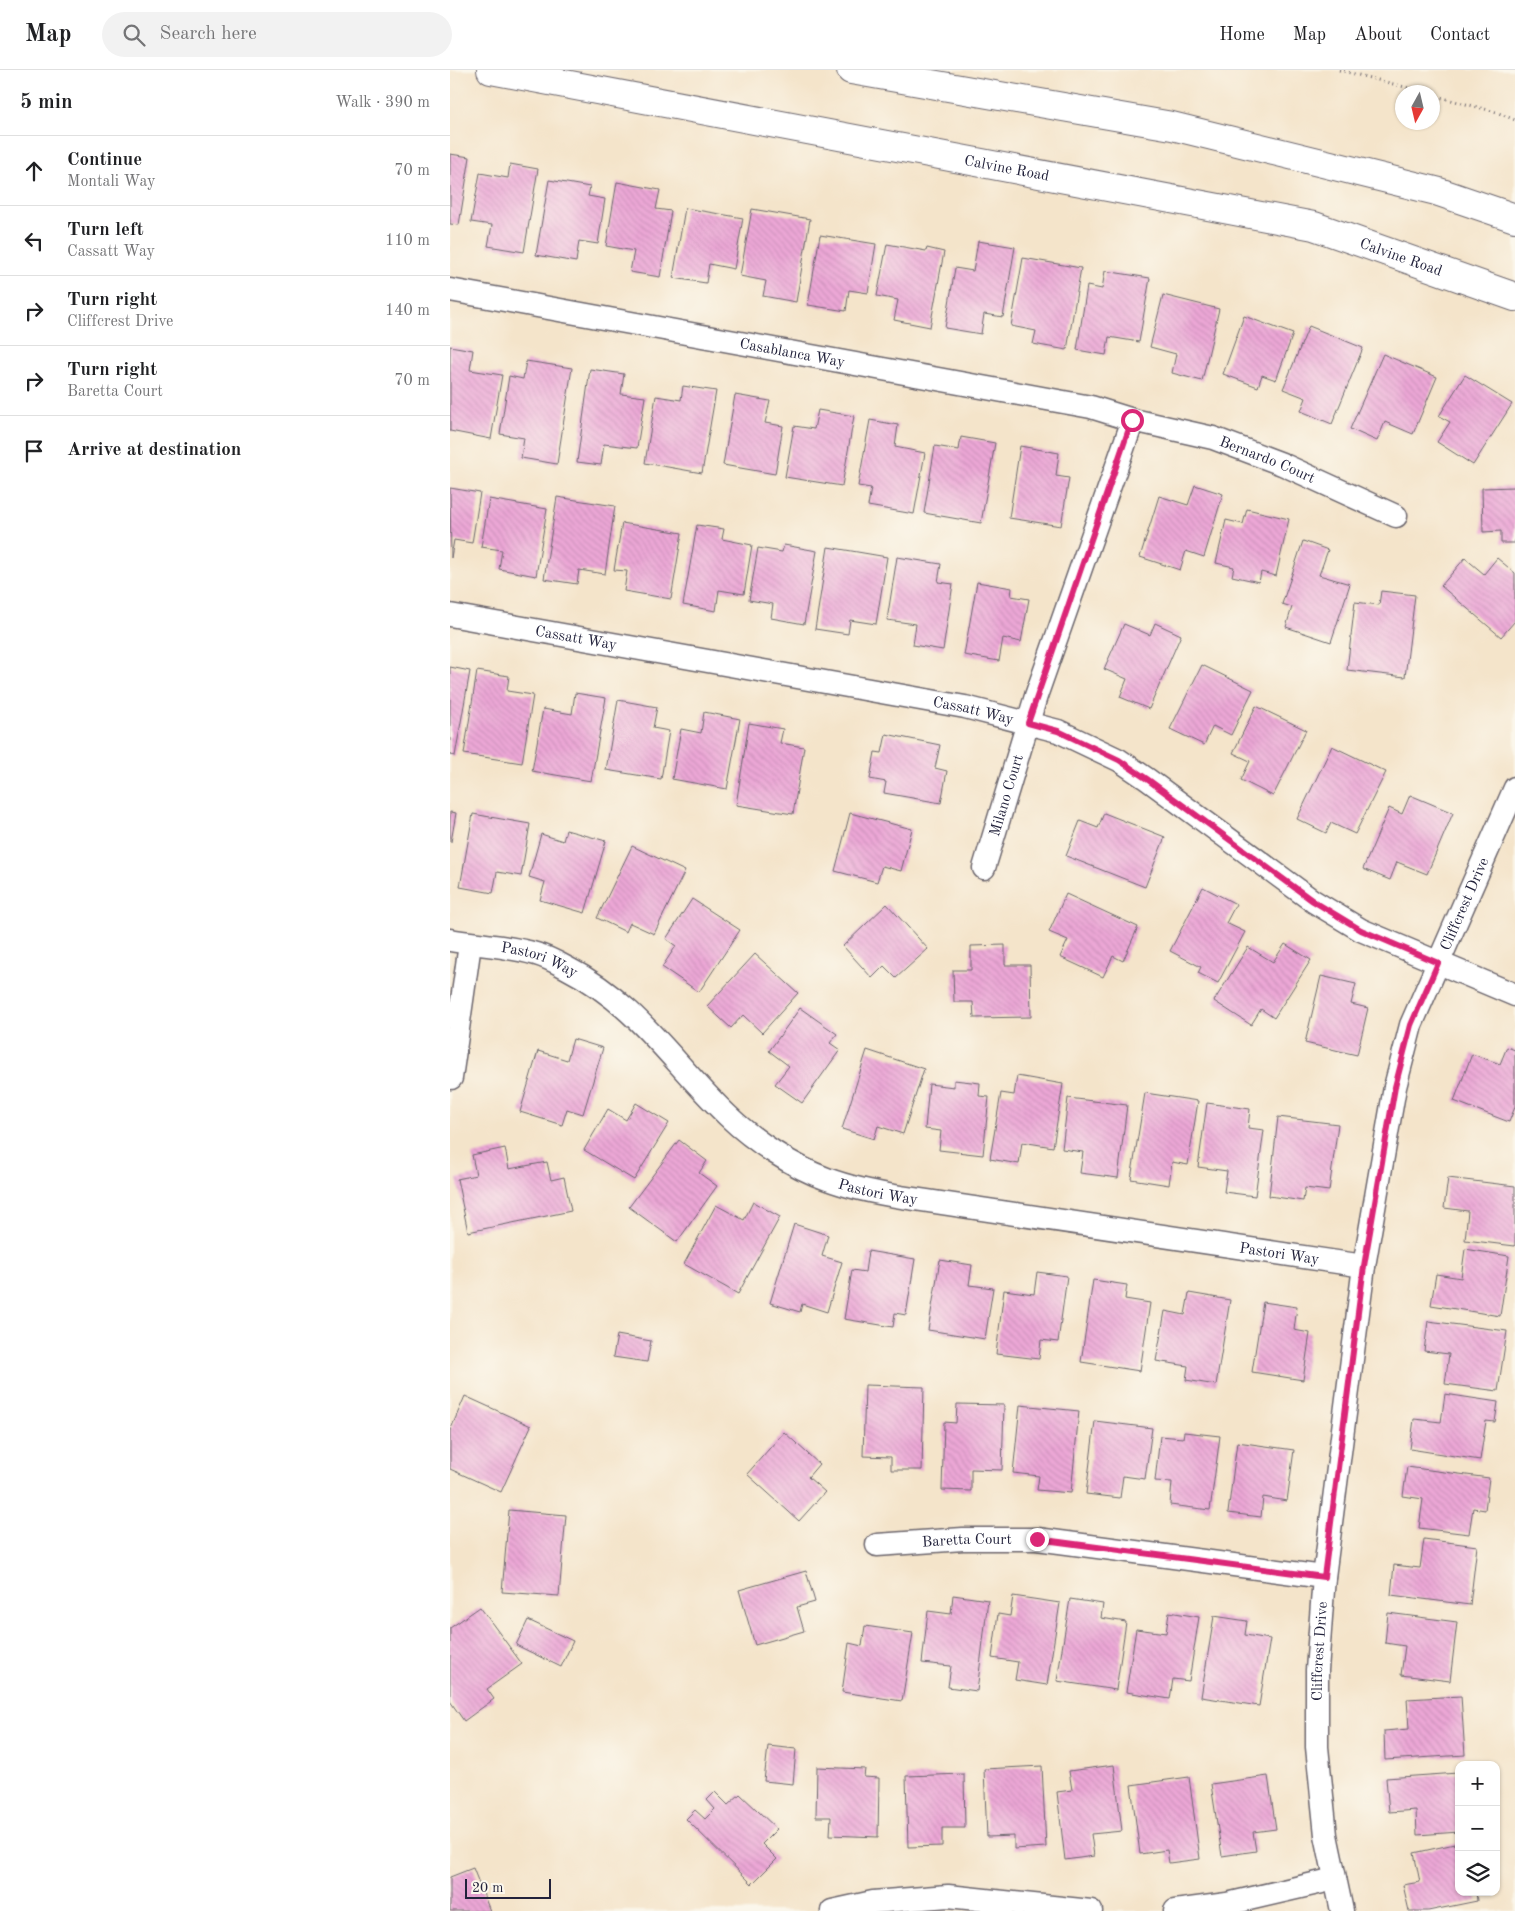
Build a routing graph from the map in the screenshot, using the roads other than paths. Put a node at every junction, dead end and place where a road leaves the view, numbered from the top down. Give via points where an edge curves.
1 (491, 70) edge
2 (851, 70) edge
3 (1515, 218) edge
4 (450, 290) edge
5 (1515, 297) edge
6 (1132, 420) junction
7 (1396, 516) dead end
8 (450, 615) edge
9 (1028, 723) junction
10 (1515, 788) edge
11 (984, 868) dead end
12 (460, 942) edge
13 (1438, 963) junction
14 (1515, 995) edge
15 (450, 1078) edge
16 (1364, 1266) junction
17 (877, 1545) dead end
18 (1324, 1577) junction
19 (1335, 1879) junction
20 (1023, 1908) edge
21 (832, 1911) edge
22 (1091, 1911) edge
23 (1175, 1911) edge
24 (1342, 1911) edge

1 - 5 main road, Calvine Road via 1314,226
2 - 3 main road via 1172,126 1436,191
4 - 6 street, Casablanca Way via 1091,408
6 - 7 street, Bernardo Court via 1213,438 1282,464
6 - 9 street, Milano Court
8 - 9 street, Cassatt Way via 965,708
9 - 11 street, Milano Court
9 - 13 street, Cassatt Way via 1058,731 1119,760 1313,901 1361,930
10 - 13 street, Cliffcrest Drive
12 - 15 street, Pastori Way
12 - 16 street, Pastori Way via 536,954 596,985 648,1028 728,1116 777,1154 826,1179 900,1197
13 - 14 street, Cassatt Way
13 - 16 street, Cliffcrest Drive via 1411,1025 1395,1087
16 - 18 street, Cliffcrest Drive
17 - 18 street, Baretta Court via 964,1539 1037,1539
18 - 19 street, Cliffcrest Drive via 1316,1670 1317,1747 1326,1836
19 - 23 street via 1227,1904
19 - 24 street, Cliffcrest Drive
20 - 21 street via 948,1896 873,1902
20 - 22 street

